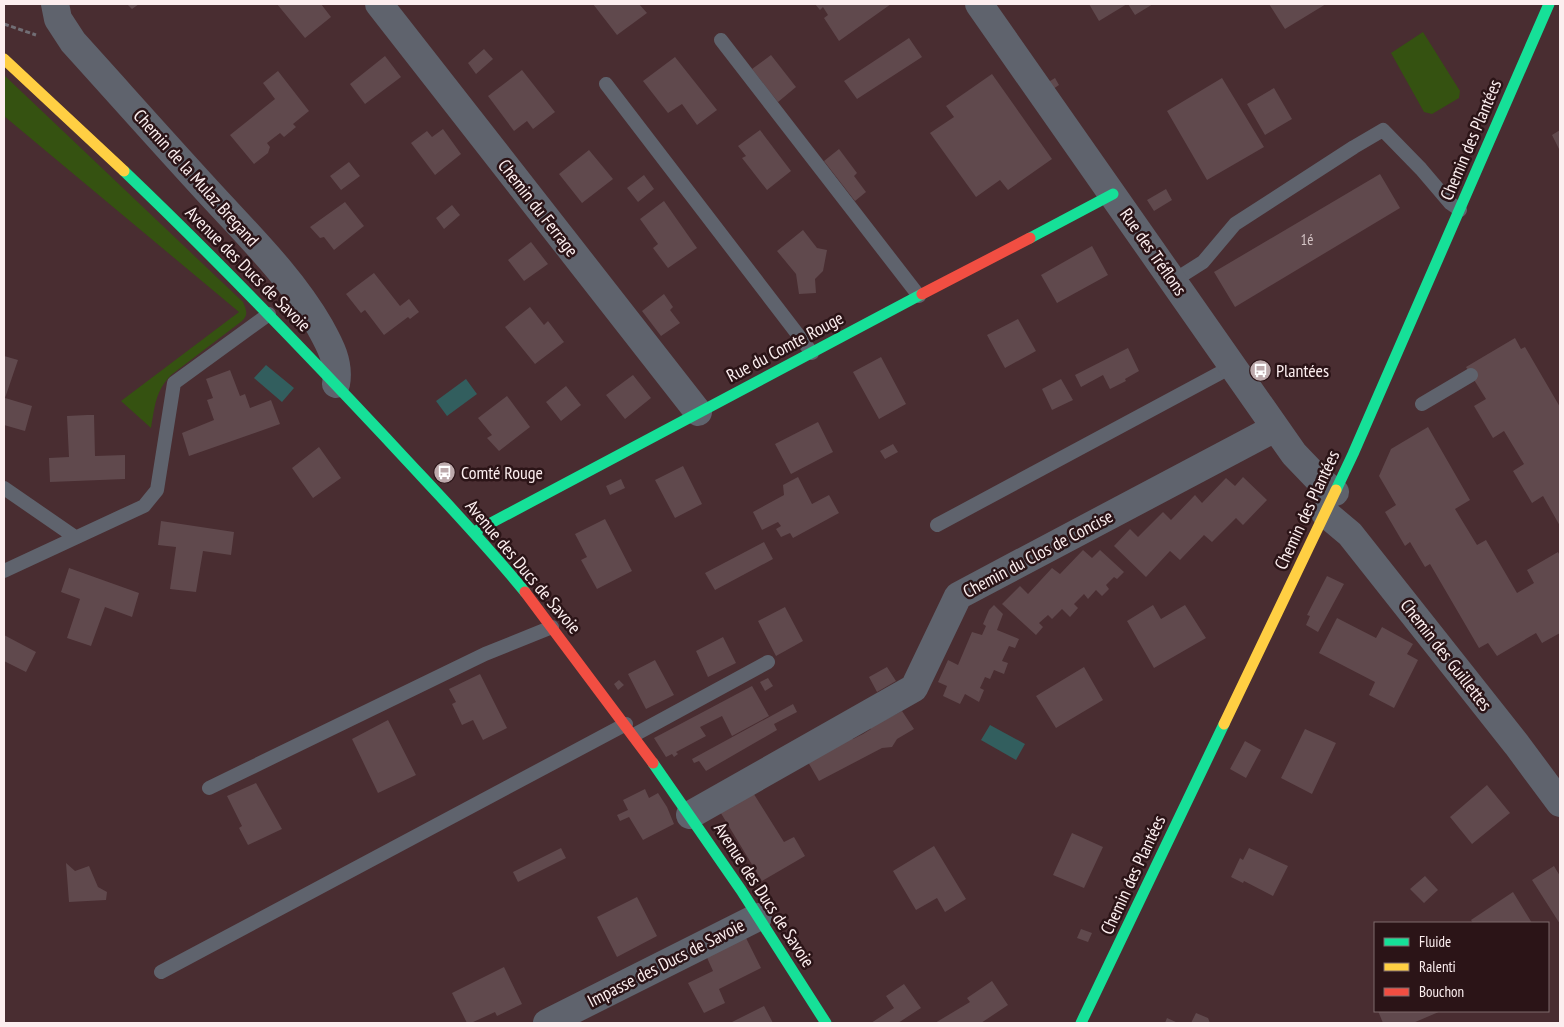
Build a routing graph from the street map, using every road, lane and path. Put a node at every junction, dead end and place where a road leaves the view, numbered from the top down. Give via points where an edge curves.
1 (55, 4) edge
2 (379, 4) edge
3 (979, 4) edge
4 (1549, 4) edge
5 (721, 40) dead end
6 (4, 59) edge
7 (606, 84) dead end
8 (1113, 194) junction
9 (1460, 210) junction
10 (1173, 281) junction
11 (918, 296) junction
12 (269, 314) junction
13 (812, 352) junction
14 (1232, 366) junction
15 (1471, 375) dead end
16 (336, 384) junction
17 (1422, 404) dead end
18 (698, 412) junction
19 (1275, 428) junction
20 (4, 488) edge
21 (1330, 503) junction
22 (937, 525) dead end
23 (474, 532) junction
24 (75, 537) junction
25 (4, 571) edge
26 (552, 627) junction
27 (768, 662) dead end
28 (630, 730) junction
29 (209, 788) dead end
30 (1560, 803) edge
31 (690, 815) junction
32 (758, 917) junction
33 (161, 972) dead end
34 (547, 1023) edge
35 (826, 1023) edge
36 (1081, 1023) edge

1 - 16 street, Chemin de la Mulaz Bregand via 66,32 254,242 306,306 332,350 337,370
2 - 18 street, Chemin du Ferrage
3 - 8 street, Rue des Tréflons
4 - 9 street, Chemin des Plantées
5 - 11 lane
6 - 12 street, Avenue des Ducs de Savoie via 140,186
7 - 13 lane
8 - 10 street, Rue des Tréflons
8 - 11 street, Rue du Comte Rouge
9 - 10 lane via 1383,130 1235,224 1203,262
9 - 21 street, Chemin des Plantées
10 - 14 street, Rue des Tréflons
11 - 13 street, Rue du Comte Rouge
12 - 16 street, Avenue des Ducs de Savoie
12 - 24 lane via 174,383 158,490 144,506
13 - 18 street, Rue du Comte Rouge
14 - 19 street, Rue des Tréflons
14 - 22 lane
15 - 17 lane
16 - 23 street, Avenue des Ducs de Savoie
18 - 23 street, Rue du Comte Rouge
19 - 21 street, Rue des Tréflons
19 - 31 street, Chemin du Clos de Concise via 958,596 914,688
20 - 24 lane
21 - 30 street, Chemin des Guillettes via 1350,534
21 - 36 street, Chemin des Plantées
23 - 26 street, Avenue des Ducs de Savoie
24 - 25 lane
26 - 28 street, Avenue des Ducs de Savoie
26 - 29 lane via 485,654
27 - 28 lane
28 - 31 street, Avenue des Ducs de Savoie
28 - 33 lane
31 - 32 street, Avenue des Ducs de Savoie
32 - 34 street, Impasse des Ducs de Savoie
32 - 35 street, Avenue des Ducs de Savoie

